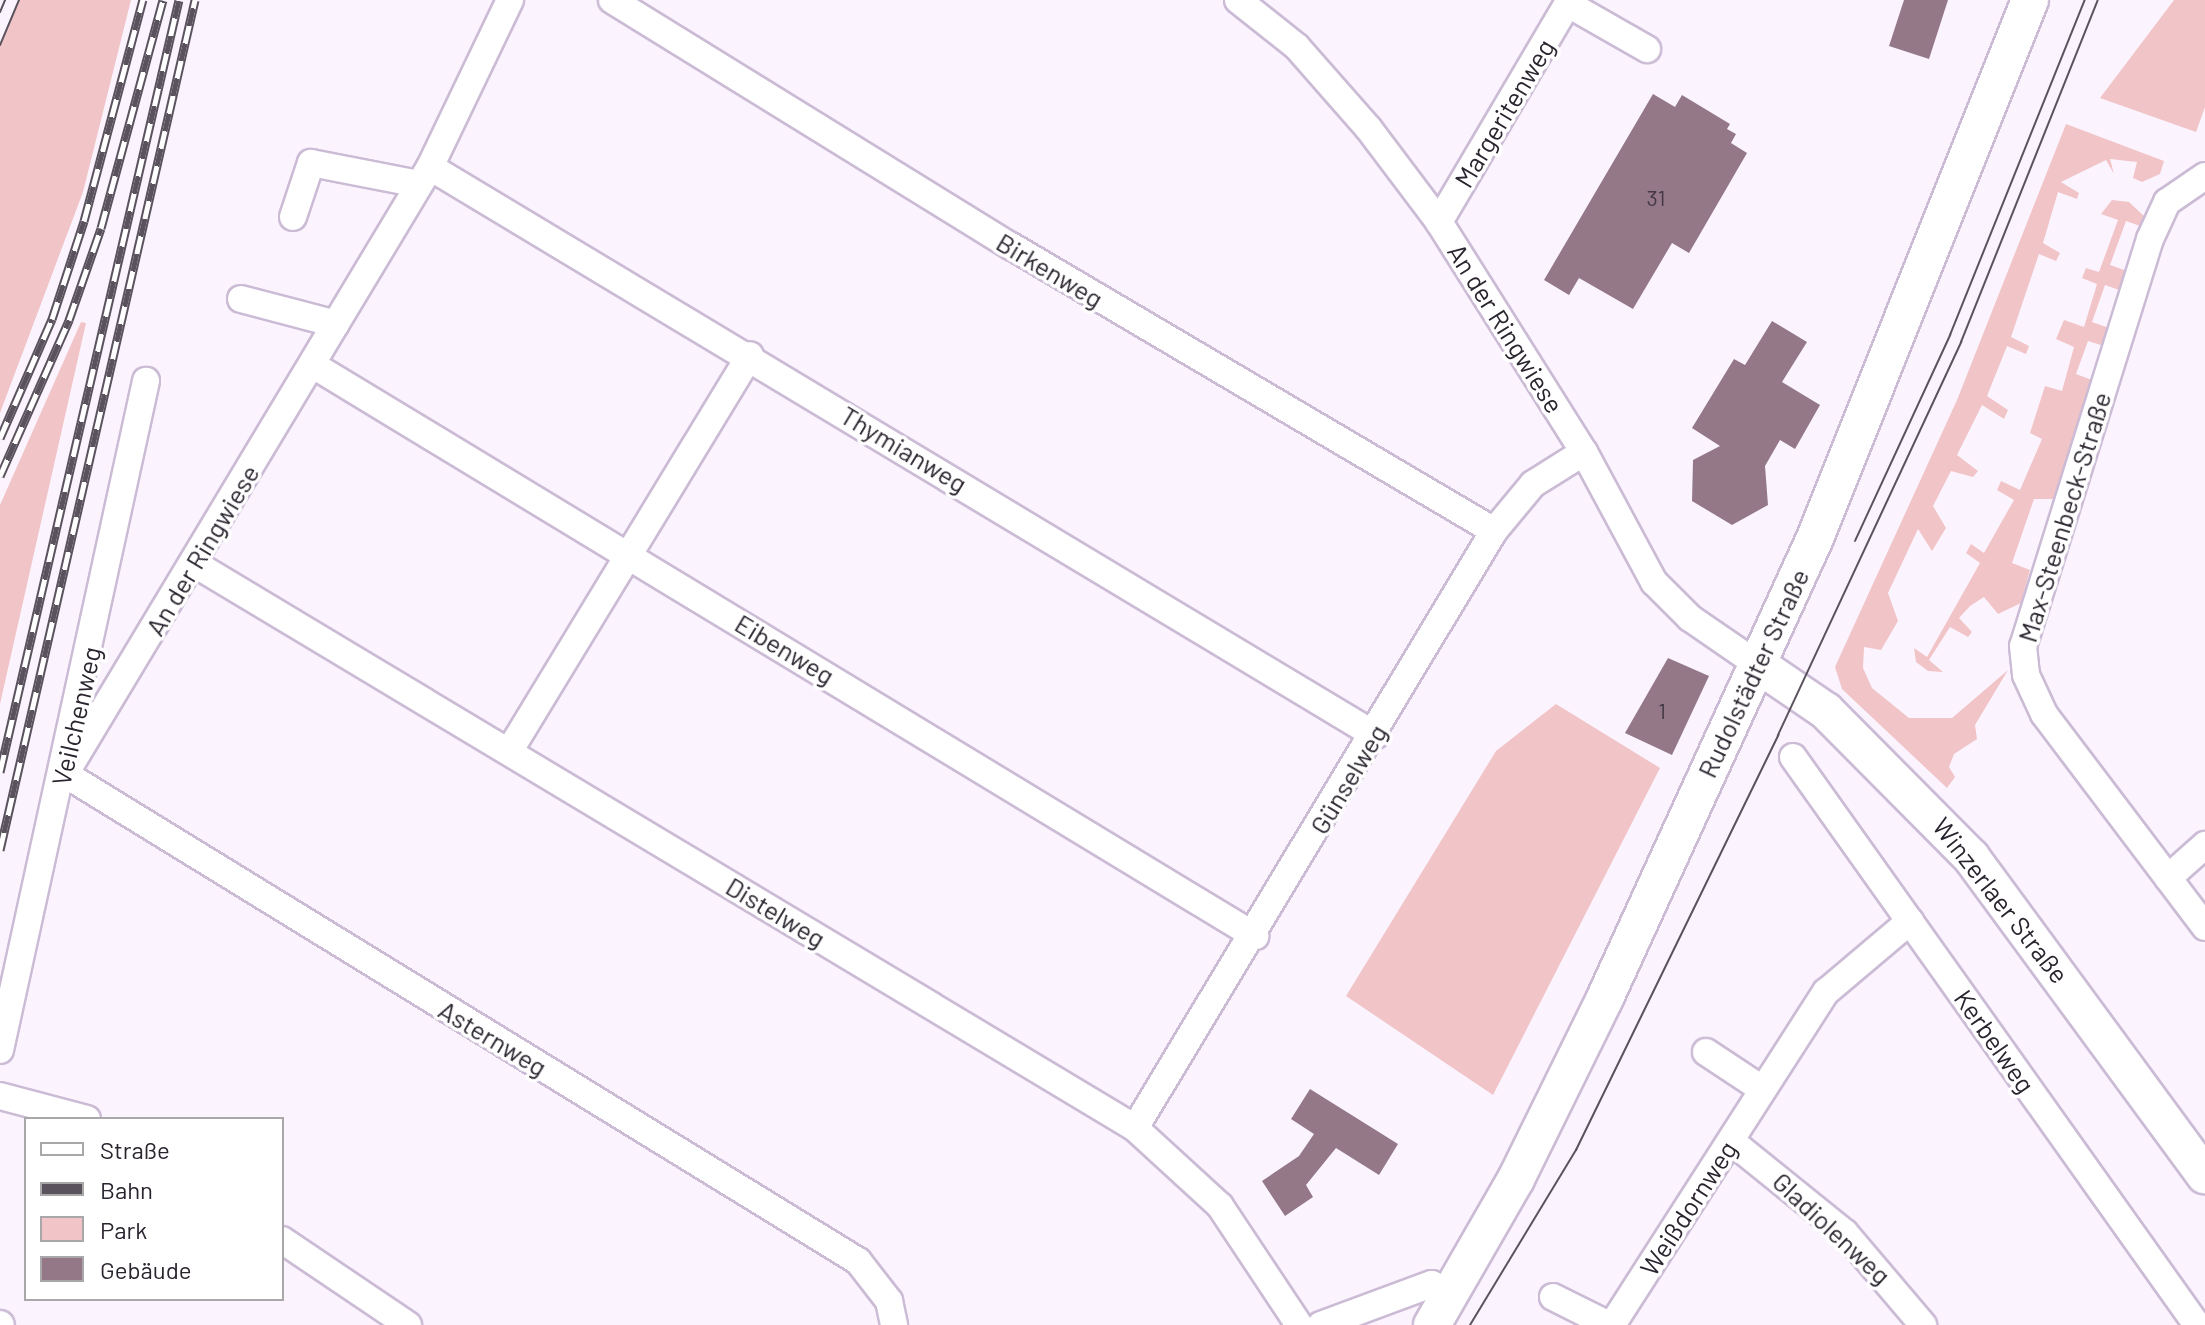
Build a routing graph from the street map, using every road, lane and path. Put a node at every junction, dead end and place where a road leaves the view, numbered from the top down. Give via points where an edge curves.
1 (510, 0) edge
2 (612, 0) edge
3 (1238, 0) edge
4 (2030, 0) edge
5 (1569, 2) edge
6 (1647, 49) dead end
7 (425, 175) junction
8 (2205, 176) edge
9 (293, 217) dead end
10 (1439, 222) junction
11 (241, 299) dead end
12 (336, 324) junction
13 (750, 355) junction
14 (313, 365) junction
15 (146, 381) dead end
16 (1584, 452) junction
17 (1494, 531) junction
18 (632, 555) junction
19 (195, 564) junction
20 (1757, 664) junction
21 (1375, 735) junction
22 (510, 750) junction
23 (1793, 757) dead end
24 (65, 774) junction
25 (2205, 845) edge
26 (2168, 878) junction
27 (1910, 921) junction
28 (2205, 927) edge
29 (1255, 936) junction
30 (0, 1050) edge
31 (1706, 1052) dead end
32 (1762, 1089) junction
33 (0, 1096) edge
34 (79, 1117) edge
35 (1135, 1128) junction
36 (1731, 1141) junction
37 (2205, 1175) edge
38 (284, 1241) edge
39 (1553, 1297) dead end
40 (1441, 1311) edge
41 (408, 1325) edge
42 (894, 1325) edge
43 (1299, 1325) edge
44 (1321, 1325) edge
45 (1611, 1325) edge
46 (1923, 1325) edge
47 (2197, 1325) edge

1 - 7 street, An der Ringwiese
2 - 17 street, Birkenweg via 1011,246
3 - 10 street, An der Ringwiese via 1297,47 1369,129
4 - 20 main road, Rudolstädter Straße via 1870,413
5 - 6 street, Margeritenweg
5 - 10 street, Margeritenweg
7 - 9 street via 311,163
7 - 12 street, An der Ringwiese
7 - 13 street, Thymianweg
8 - 26 street, Max-Steenbeck-Straße via 2167,202 2150,239 2023,646 2026,675 2044,714
10 - 16 street, An der Ringwiese
11 - 12 street
12 - 14 street, An der Ringwiese
13 - 18 street
13 - 21 street, Thymianweg
14 - 18 street, Eibenweg
14 - 19 street, An der Ringwiese
15 - 24 street, Veilchenweg
16 - 17 street, Günselweg via 1533,484
16 - 20 street, An der Ringwiese via 1654,582 1690,618
17 - 21 street, Günselweg
18 - 22 street
18 - 29 street, Eibenweg
19 - 22 street, Distelweg
19 - 24 street, An der Ringwiese
20 - 37 main road, Winzerlaer Straße via 1826,711 1962,847
20 - 40 main road, Rudolstädter Straße via 1605,998
21 - 29 street, Günselweg
22 - 35 street, Distelweg
23 - 27 street, Kerbelweg
24 - 30 street, Veilchenweg via 34,875
24 - 42 street, Asternweg via 858,1261 889,1301
25 - 26 street
26 - 28 street, Max-Steenbeck-Straße
27 - 32 street, Weißdornweg via 1826,992
27 - 47 street, Kerbelweg
29 - 35 street, Günselweg
31 - 32 street
32 - 36 street, Weißdornweg
33 - 34 street
35 - 43 street, Distelweg via 1220,1206
36 - 45 street, Weißdornweg
36 - 46 street, Gladiolenweg via 1845,1233
38 - 41 street
39 - 45 street, Weißdornweg
40 - 44 street via 1432,1284 1362,1315

